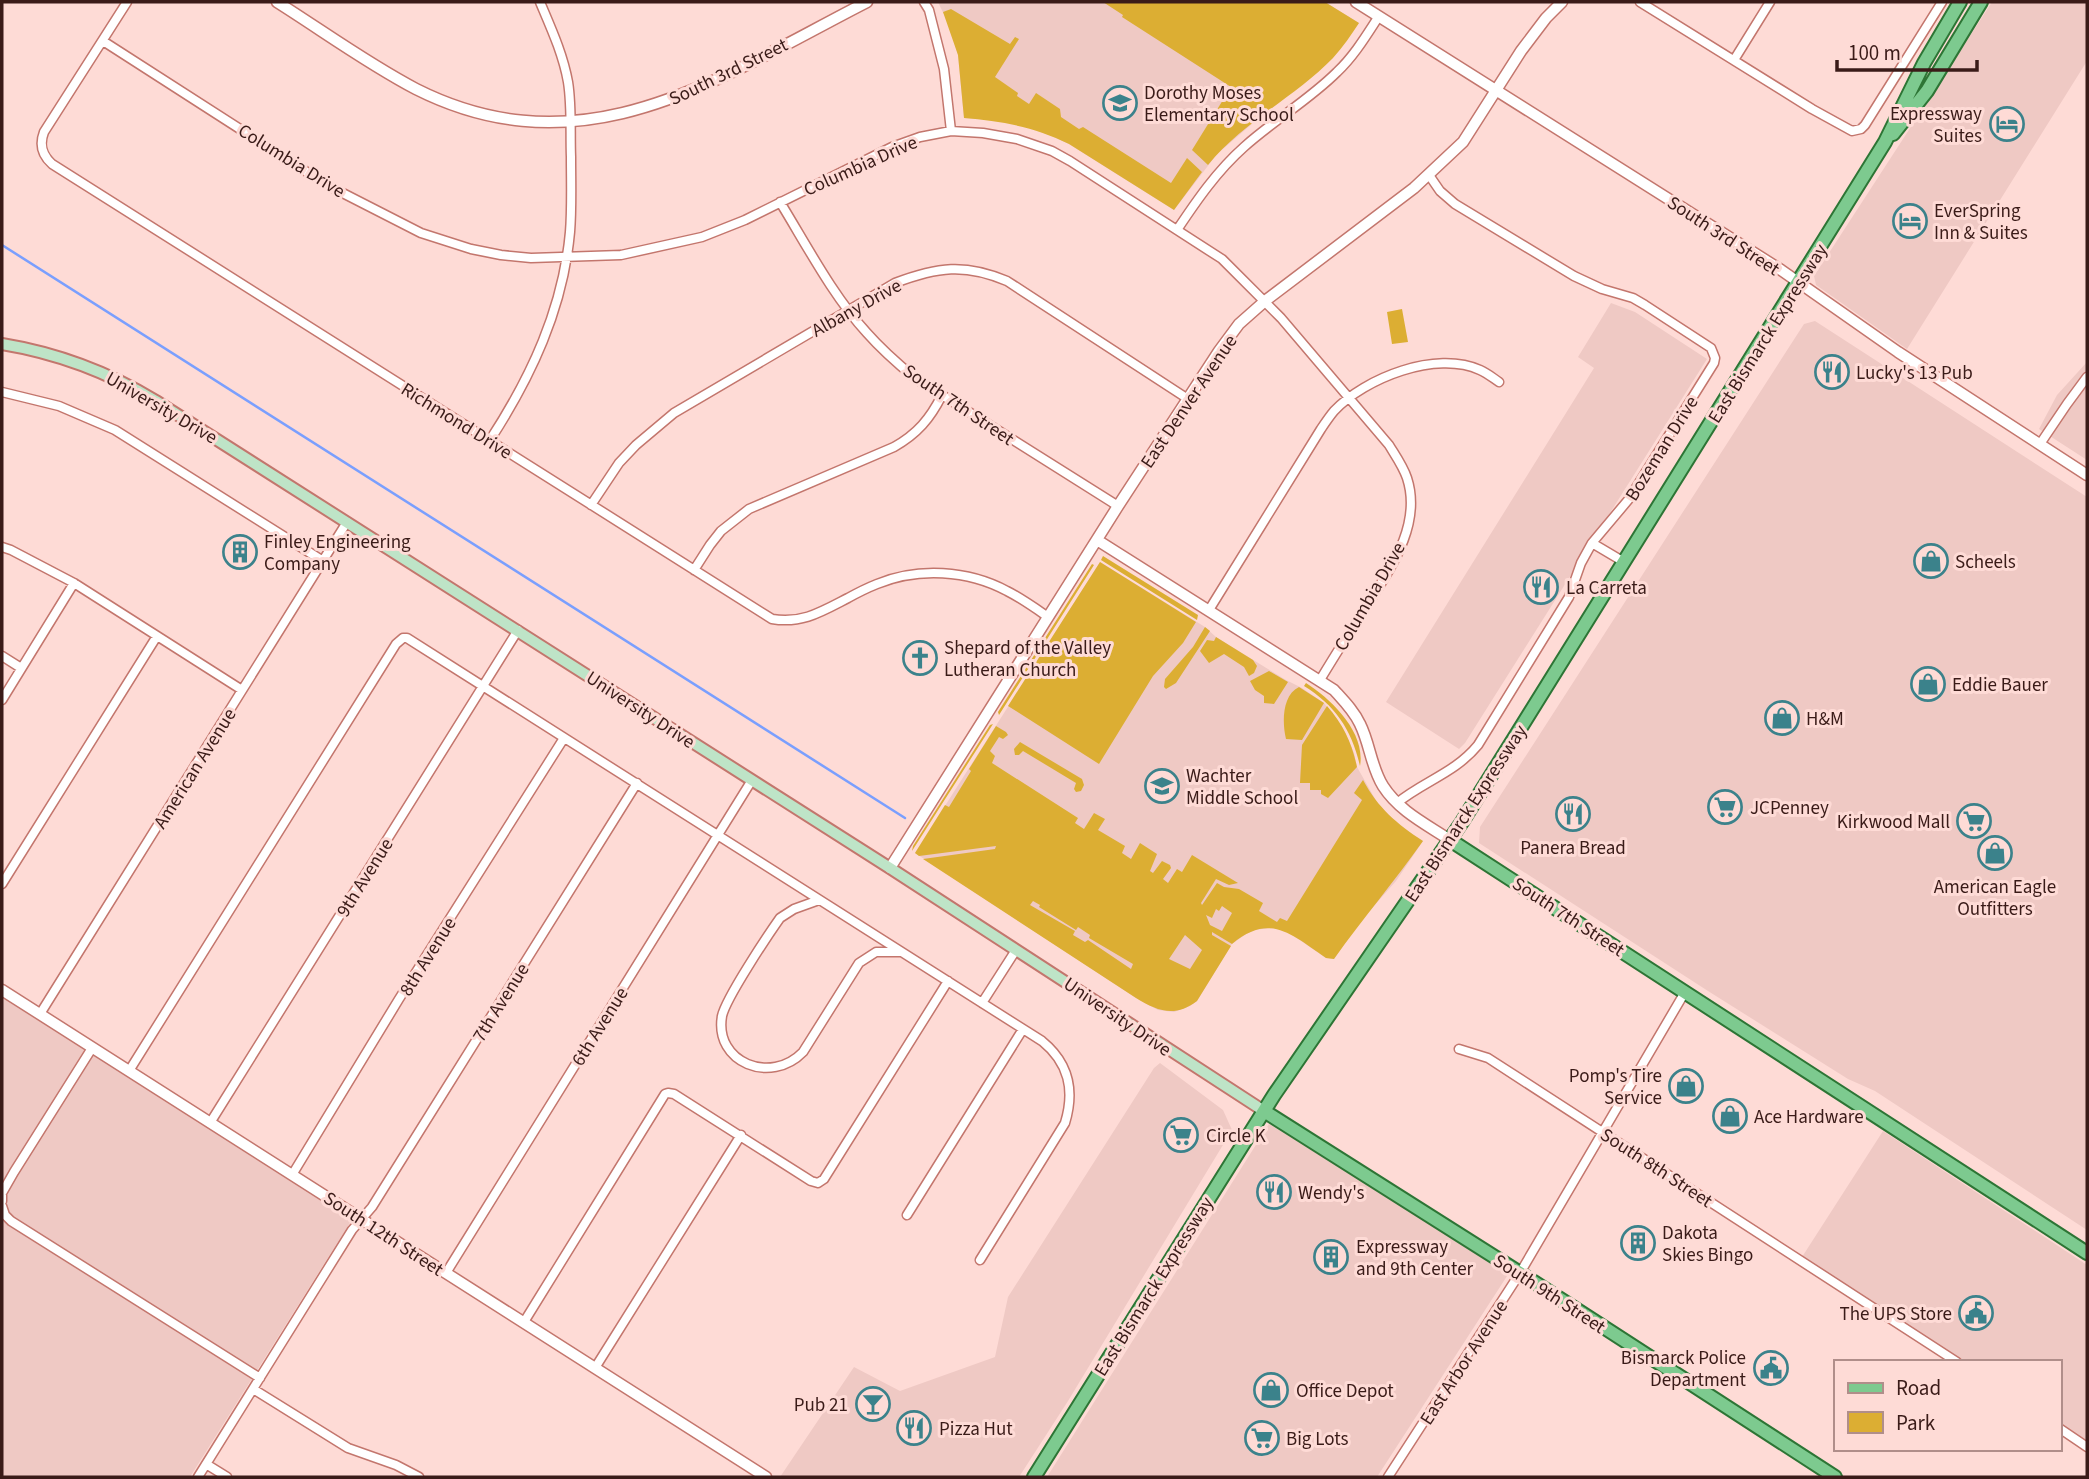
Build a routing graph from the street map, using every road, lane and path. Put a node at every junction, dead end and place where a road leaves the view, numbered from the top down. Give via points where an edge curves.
1 (127, 2) edge
2 (277, 2) edge
3 (540, 2) edge
4 (867, 2) edge
5 (924, 2) edge
6 (1356, 2) edge
7 (1562, 2) edge
8 (1640, 2) edge
9 (1770, 2) edge
10 (1942, 2) edge
11 (1960, 2) edge
12 (1981, 2) edge
13 (1379, 16) junction
14 (103, 41) junction
15 (1734, 60) junction
16 (1496, 92) junction
17 (570, 121) junction
18 (951, 131) junction
19 (1885, 142) junction
20 (1429, 175) junction
21 (780, 202) junction
22 (1177, 230) junction
23 (566, 257) junction
24 (1798, 283) junction
25 (1265, 301) junction
26 (848, 310) junction
27 (2, 344) edge
28 (2087, 377) edge
29 (1499, 382) dead end
30 (2, 392) edge
31 (942, 395) junction
32 (1350, 398) junction
33 (1188, 399) junction
34 (490, 440) junction
35 (2040, 444) junction
36 (2087, 475) edge
37 (591, 505) junction
38 (1118, 506) junction
39 (347, 522) junction
40 (1097, 540) junction
41 (1592, 543) junction
42 (2, 547) edge
43 (323, 561) junction
44 (1624, 562) junction
45 (694, 570) junction
46 (74, 583) junction
47 (1209, 610) junction
48 (1048, 617) junction
49 (518, 630) junction
50 (157, 636) junction
51 (2, 656) edge
52 (21, 668) junction
53 (1320, 680) junction
54 (483, 686) junction
55 (242, 690) junction
56 (2, 700) edge
57 (564, 738) junction
58 (752, 780) junction
59 (637, 783) junction
60 (1397, 803) junction
61 (718, 835) junction
62 (1450, 840) junction
63 (890, 868) junction
64 (2, 884) edge
65 (819, 900) junction
66 (1016, 950) junction
67 (902, 953) junction
68 (948, 981) junction
69 (2, 990) edge
70 (1685, 992) junction
71 (982, 1003) junction
72 (40, 1014) junction
73 (1023, 1029) junction
74 (92, 1048) junction
75 (1459, 1049) dead end
76 (129, 1071) junction
77 (1264, 1111) junction
78 (210, 1123) junction
79 (1603, 1132) junction
80 (741, 1135) junction
81 (292, 1175) junction
82 (2, 1194) edge
83 (2, 1203) edge
84 (908, 1216) dead end
85 (362, 1219) junction
86 (2087, 1253) edge
87 (980, 1260) dead end
88 (446, 1273) junction
89 (1520, 1273) junction
90 (523, 1322) junction
91 (1954, 1360) edge
92 (595, 1368) junction
93 (260, 1378) junction
94 (253, 1389) junction
95 (2061, 1429) edge
96 (2087, 1447) edge
97 (206, 1464) junction
98 (198, 1477) edge
99 (227, 1477) edge
100 (419, 1477) edge
101 (766, 1477) edge
102 (1034, 1477) edge
103 (1388, 1477) edge
104 (1835, 1477) edge

1 - 14 street, Richmond Drive
2 - 17 street, South 3rd Street via 385,71 446,101 516,120
3 - 17 street via 564,61
4 - 17 street, South 3rd Street via 704,87 630,112
5 - 18 street via 944,69
6 - 13 street, South 3rd Street
7 - 16 street, East Denver Avenue via 1521,51
8 - 15 street
9 - 15 street
10 - 15 street via 1857,131 1847,130
11 - 19 main road, East Bismarck Expressway
12 - 19 main road, East Bismarck Expressway via 1921,100
13 - 16 street, South 3rd Street
13 - 22 street via 1338,72 1224,167
14 - 23 street, Columbia Drive via 327,185 421,233 501,255
14 - 34 street, Richmond Drive via 44,132 41,146 47,159
16 - 20 street, East Denver Avenue via 1464,142
16 - 24 street, South 3rd Street
17 - 23 street
18 - 21 street, Columbia Drive via 892,147
18 - 22 street, Columbia Drive via 999,135 1052,151
19 - 24 main road, East Bismarck Expressway
20 - 25 street, East Denver Avenue
20 - 41 street, Bozeman Drive via 1455,204 1574,276 1645,304 1714,352 1714,363 1629,499
21 - 23 street, Columbia Drive via 702,237 621,255
21 - 26 street, South 7th Street
22 - 25 street, Columbia Drive via 1222,259
23 - 34 street via 535,361
24 - 35 street, South 3rd Street
24 - 44 main road, East Bismarck Expressway
25 - 32 street, Columbia Drive
25 - 33 street, East Denver Avenue via 1239,324
26 - 31 street, South 7th Street via 890,356
26 - 33 street, Albany Drive via 915,275 946,268 978,270 1007,281
26 - 37 street, Albany Drive via 674,413 619,463
27 - 39 main road, University Drive via 74,362 128,384
28 - 35 street
29 - 32 street via 1479,369 1457,364 1423,365 1385,377
30 - 43 street via 59,406 123,435
31 - 38 street, South 7th Street
31 - 45 street via 928,420 906,440 735,519
32 - 47 street via 1321,429
32 - 53 street, Columbia Drive via 1388,445 1407,479 1408,524 1391,567
33 - 38 street, East Denver Avenue
34 - 37 street, Richmond Drive
35 - 36 street, South 3rd Street
37 - 45 street, Richmond Drive
38 - 40 street, East Denver Avenue
39 - 43 street, American Avenue
39 - 49 main road, University Drive
40 - 47 street, South 7th Street
40 - 48 street, East Denver Avenue
41 - 44 street
41 - 60 street, Bozeman Drive via 1569,597 1478,745 1467,758
42 - 46 street
43 - 55 street, American Avenue
44 - 62 main road, East Bismarck Expressway
45 - 48 street, Richmond Drive via 772,619 784,621 797,621 885,581 932,573 987,582
46 - 50 street
46 - 52 street
47 - 53 street, South 7th Street
48 - 63 street, East Denver Avenue
49 - 54 street, 9th Avenue
49 - 58 main road, University Drive
50 - 55 street
50 - 64 street
51 - 52 street
52 - 56 street
53 - 60 street, South 7th Street via 1360,722 1379,778
54 - 57 street
54 - 76 street via 411,639 396,643
54 - 78 street, 9th Avenue
55 - 72 street, American Avenue
57 - 59 street
57 - 81 street, 8th Avenue
58 - 61 street, 6th Avenue
58 - 63 main road, University Drive
59 - 61 street
59 - 85 street, 7th Avenue
60 - 62 street, South 7th Street
61 - 65 street
61 - 88 street, 6th Avenue
62 - 70 main road, South 7th Street
62 - 77 main road, East Bismarck Expressway
63 - 66 main road, University Drive
65 - 67 street
65 - 67 street via 780,918 724,1009 723,1036 744,1062 770,1069 792,1061 803,1052 859,963 876,952
66 - 71 street
66 - 77 main road, University Drive
67 - 68 street
68 - 71 street
68 - 80 street via 824,1179 811,1181
69 - 72 street, South 12th Street
70 - 79 street, East Arbor Avenue
70 - 86 main road, South 7th Street
71 - 73 street
72 - 74 street, South 12th Street
73 - 84 street
73 - 87 street via 1056,1053 1066,1069 1068,1114
74 - 76 street, South 12th Street
74 - 82 street
75 - 79 street, South 8th Street via 1488,1058
76 - 78 street, South 12th Street
77 - 89 main road, South 9th Street
77 - 102 main road, East Bismarck Expressway
78 - 81 street, South 12th Street
79 - 89 street, East Arbor Avenue
79 - 91 street, South 8th Street
80 - 90 street via 668,1093
80 - 92 street
81 - 85 street, South 12th Street
82 - 83 street
83 - 93 street via 11,1221
85 - 88 street, South 12th Street
85 - 93 street, 7th Avenue
88 - 90 street, South 12th Street
89 - 103 street, East Arbor Avenue
89 - 104 main road, South 9th Street
90 - 92 street, South 12th Street
92 - 101 street, South 12th Street
93 - 94 street, 7th Avenue
94 - 97 street, 7th Avenue
94 - 100 street via 348,1448
95 - 96 street
97 - 98 street, 7th Avenue
97 - 99 street

